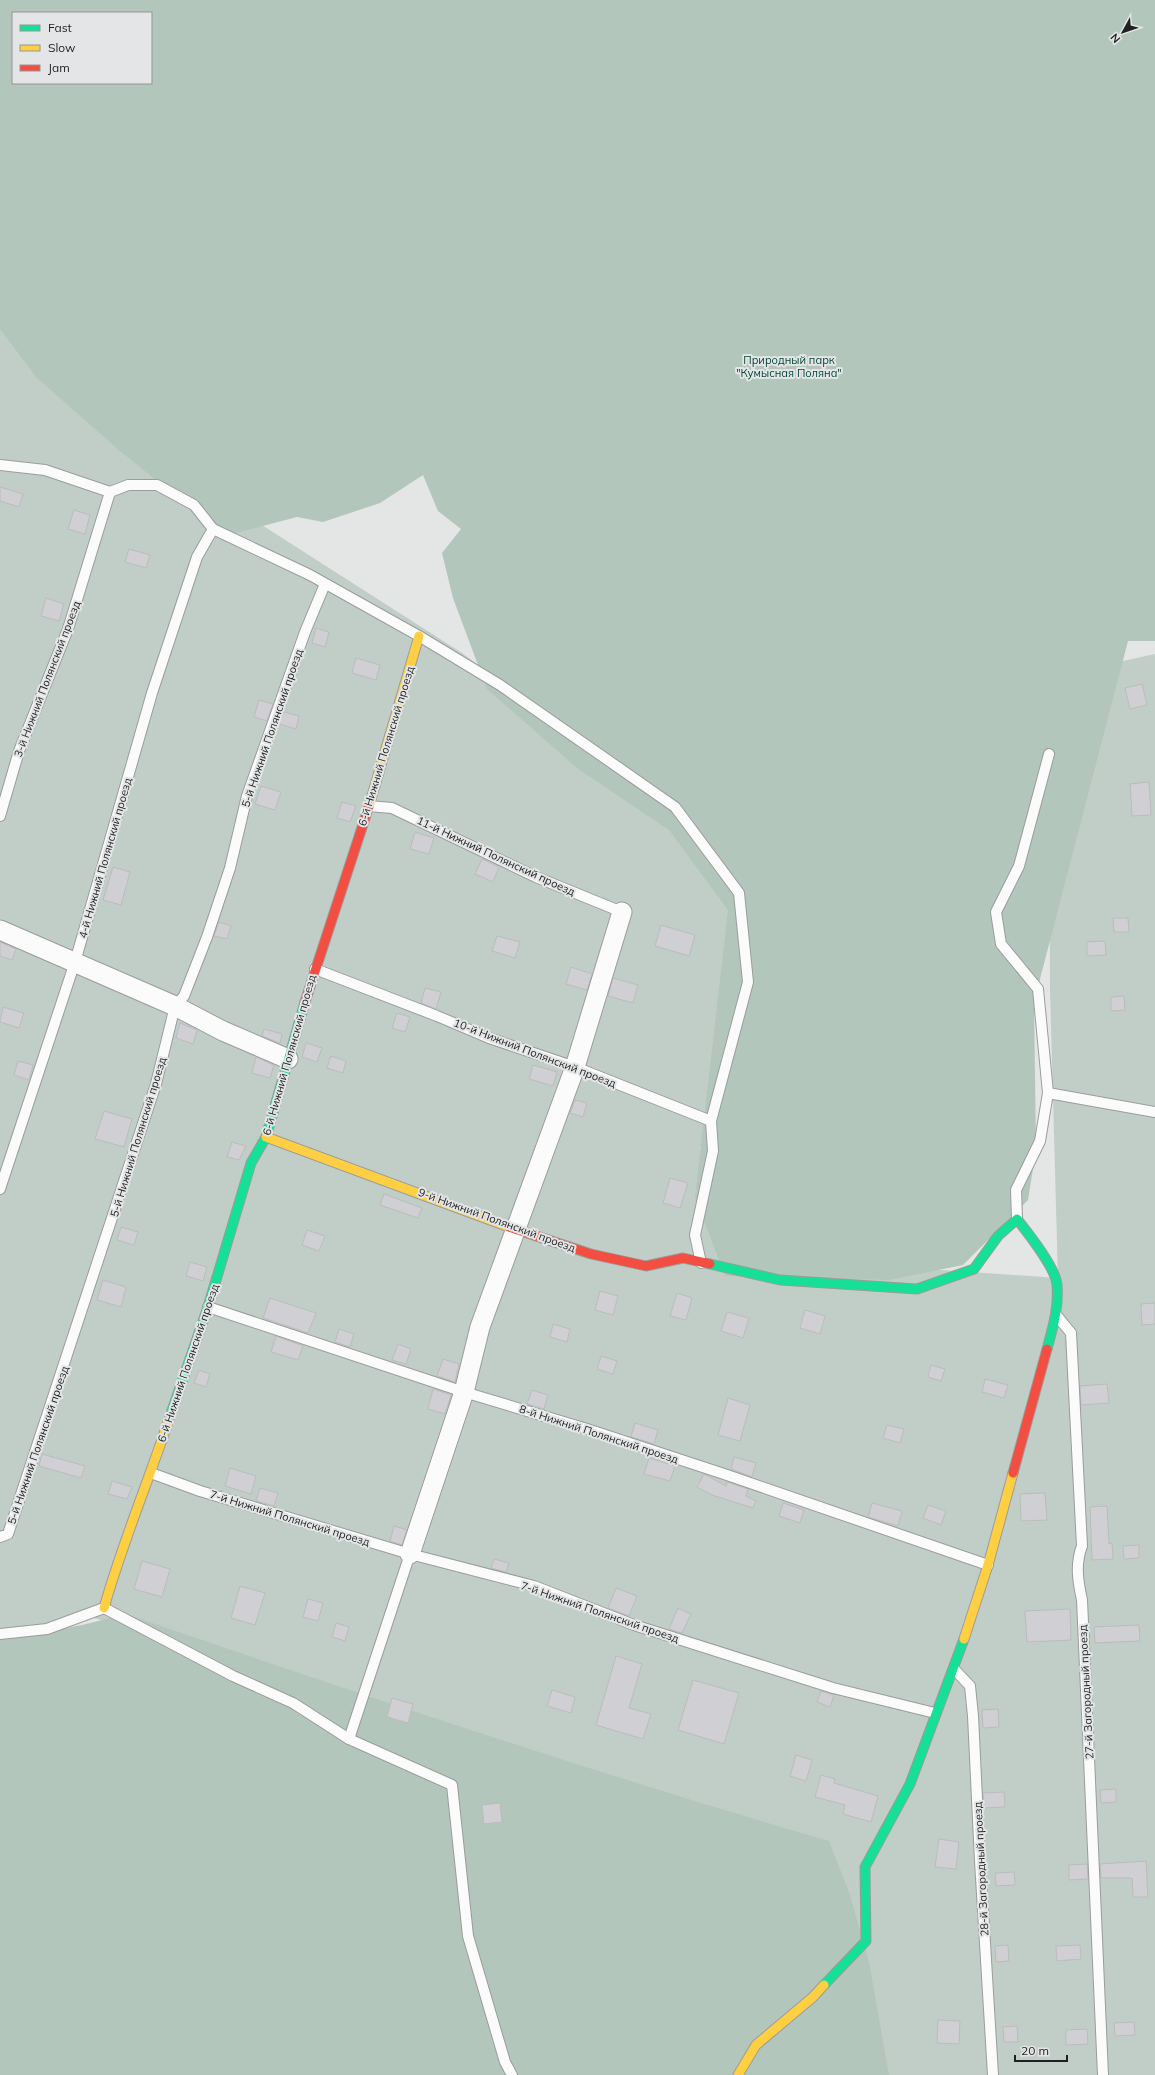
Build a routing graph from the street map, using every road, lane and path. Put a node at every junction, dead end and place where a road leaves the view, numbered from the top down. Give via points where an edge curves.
1 (0, 465) edge
2 (110, 492) junction
3 (213, 528) junction
4 (325, 584) junction
5 (419, 636) junction
6 (1049, 754) dead end
7 (369, 806) junction
8 (0, 816) edge
9 (622, 912) joint
10 (0, 930) edge
11 (76, 962) junction
12 (315, 969) junction
13 (175, 1006) junction
14 (288, 1059) junction
15 (575, 1067) junction
16 (1048, 1093) junction
17 (1155, 1112) edge
18 (711, 1121) junction
19 (266, 1137) junction
20 (0, 1189) edge
21 (1017, 1219) junction
22 (516, 1230) junction
23 (701, 1263) junction
24 (208, 1307) junction
25 (1056, 1316) junction
26 (464, 1392) junction
27 (151, 1473) junction
28 (4, 1536) edge
29 (410, 1554) junction
30 (988, 1565) junction
31 (104, 1608) junction
32 (0, 1634) edge
33 (954, 1669) junction
34 (935, 1713) junction
35 (349, 1739) junction
36 (512, 2075) edge
37 (738, 2075) edge
38 (993, 2075) edge
39 (1103, 2075) edge

1 - 2 lane via 45,470
2 - 3 lane via 128,485 157,485 194,505
2 - 8 lane, 3-й Нижний Полянский проезд via 68,629 19,751
3 - 4 lane
3 - 11 lane, 4-й Нижний Полянский проезд via 197,557 152,693
4 - 5 lane
4 - 13 lane, 5-й Нижний Полянский проезд via 305,632 247,796 230,868 207,937 184,996
5 - 7 street, 6-й Нижний Полянский проезд
5 - 18 lane via 500,685 675,807 739,893 748,982
6 - 16 lane via 1019,866 996,912 1001,944 1038,989
7 - 9 lane, 11-й Нижний Полянский проезд via 392,808 536,877
7 - 12 street, 6-й Нижний Полянский проезд
9 - 15 street
10 - 11 street
11 - 13 street
11 - 20 lane, 4-й Нижний Полянский проезд
12 - 14 street, 6-й Нижний Полянский проезд
12 - 15 lane, 10-й Нижний Полянский проезд via 489,1038
13 - 14 street via 223,1032
13 - 28 lane, 5-й Нижний Полянский проезд via 156,1084
14 - 19 street, 6-й Нижний Полянский проезд
15 - 18 lane, 10-й Нижний Полянский проезд
15 - 22 street
16 - 17 lane
16 - 21 lane via 1040,1141 1016,1190
18 - 23 lane via 713,1151 695,1235
19 - 22 street, 9-й Нижний Полянский проезд
19 - 24 street, 6-й Нижний Полянский проезд via 251,1163
21 - 23 street, 9-й Нижний Полянский проезд via 998,1236 974,1270 917,1288 780,1280
21 - 25 street via 1039,1247 1057,1284
22 - 23 street, 9-й Нижний Полянский проезд via 591,1254 646,1266 683,1258
22 - 26 street via 480,1327
24 - 26 lane, 8-й Нижний Полянский проезд
24 - 27 street, 6-й Нижний Полянский проезд
25 - 30 street
25 - 39 lane, 27-й Загородный проезд via 1071,1333 1082,1546 1077,1557 1078,1582 1082,1600
26 - 29 street
26 - 30 lane, 8-й Нижний Полянский проезд via 595,1431
27 - 29 lane, 7-й Нижний Полянский проезд via 200,1491
27 - 31 street, 6-й Нижний Полянский проезд via 118,1558
29 - 34 lane, 7-й Нижний Полянский проезд via 534,1586 634,1625 826,1685
29 - 35 lane
30 - 33 street
31 - 32 lane via 47,1629
31 - 35 lane via 233,1676 293,1703
33 - 34 street
33 - 38 lane, 28-й Загородный проезд via 970,1686 973,1716
34 - 37 street via 910,1784 865,1867 866,1941 813,1997 756,2045
35 - 36 lane via 452,1785 468,1936 505,2062

